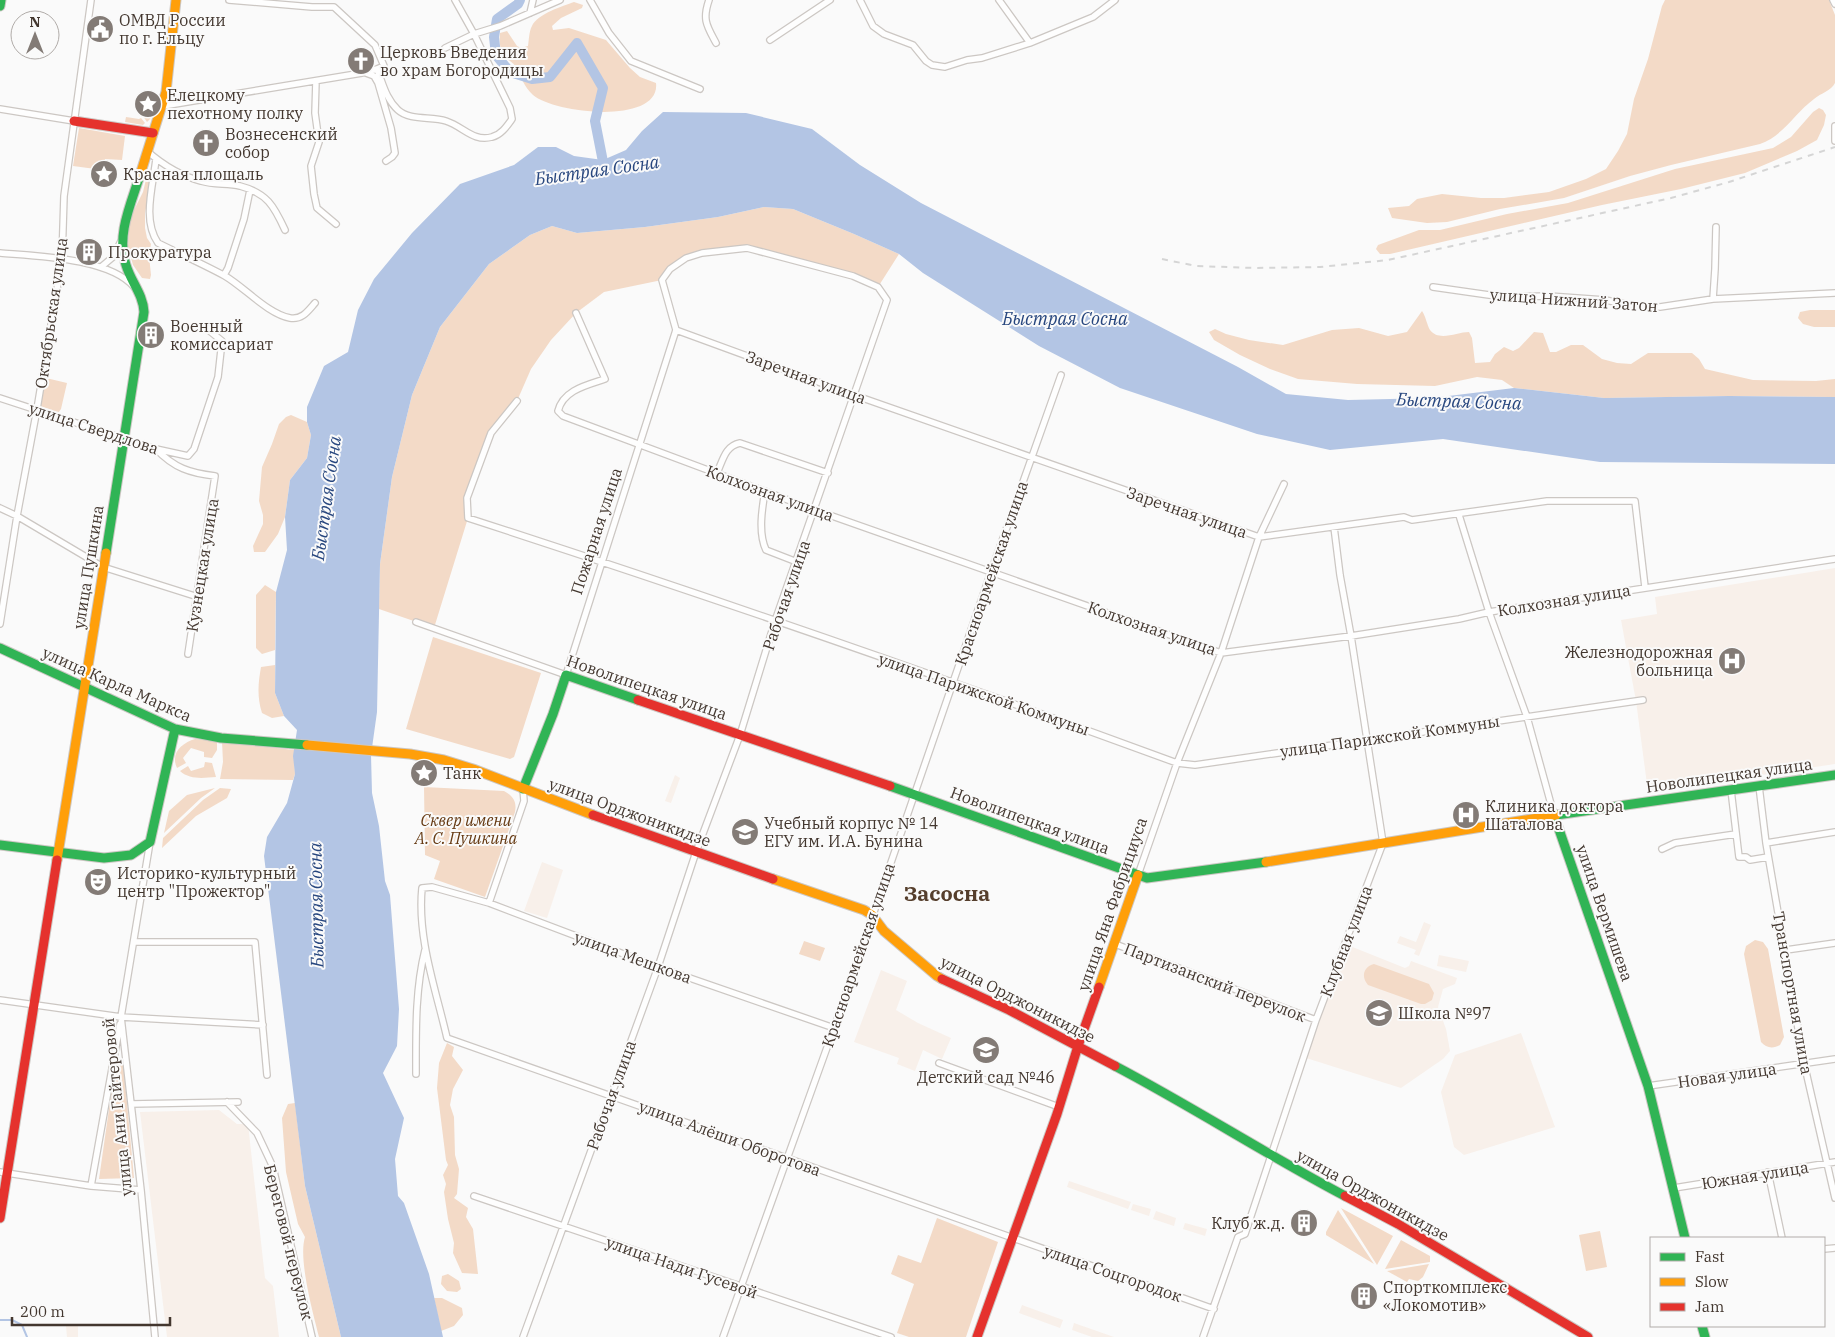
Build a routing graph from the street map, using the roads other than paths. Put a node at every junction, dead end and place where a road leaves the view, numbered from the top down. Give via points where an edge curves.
1 (1, 0) edge
2 (91, 0) edge
3 (176, 0) edge
4 (229, 0) edge
5 (455, 0) edge
6 (533, 0) edge
7 (560, 0) edge
8 (590, 0) edge
9 (709, 0) edge
10 (830, 0) edge
11 (860, 0) edge
12 (999, 0) edge
13 (1114, 0) edge
14 (1833, 0) edge
15 (293, 2) edge
16 (1835, 4) edge
17 (0, 6) edge
18 (530, 13) junction
19 (474, 34) junction
20 (770, 40) dead end
21 (716, 43) dead end
22 (1030, 43) junction
23 (445, 48) dead end
24 (377, 69) junction
25 (362, 73) junction
26 (316, 81) junction
27 (700, 89) dead end
28 (162, 106) junction
29 (0, 109) edge
30 (74, 121) junction
31 (1835, 126) edge
32 (153, 133) junction
33 (1835, 141) edge
34 (147, 151) junction
35 (156, 159) junction
36 (386, 160) dead end
37 (250, 190) junction
38 (336, 224) dead end
39 (1716, 228) dead end
40 (284, 230) dead end
41 (123, 236) junction
42 (0, 253) edge
43 (62, 259) junction
44 (101, 267) junction
45 (224, 276) junction
46 (1433, 287) dead end
47 (138, 293) junction
48 (1835, 293) edge
49 (1712, 300) junction
50 (315, 303) dead end
51 (576, 313) dead end
52 (206, 328) dead end
53 (676, 330) junction
54 (1061, 375) dead end
55 (854, 395) junction
56 (0, 398) edge
57 (518, 401) dead end
58 (37, 409) junction
59 (124, 438) junction
60 (639, 446) junction
61 (156, 448) junction
62 (1031, 457) junction
63 (717, 473) junction
64 (828, 473) junction
65 (1284, 484) dead end
66 (765, 492) junction
67 (0, 508) edge
68 (815, 510) junction
69 (1459, 514) junction
70 (17, 516) junction
71 (1334, 528) junction
72 (1259, 537) junction
73 (1835, 558) edge
74 (603, 561) junction
75 (797, 562) junction
76 (103, 568) junction
77 (991, 572) junction
78 (1645, 587) junction
79 (198, 597) junction
80 (1490, 612) junction
81 (776, 621) junction
82 (416, 622) dead end
83 (0, 624) edge
84 (1351, 636) junction
85 (0, 648) edge
86 (1221, 653) junction
87 (188, 654) dead end
88 (566, 675) junction
89 (954, 682) junction
90 (84, 686) junction
91 (1643, 700) dead end
92 (1527, 717) junction
93 (175, 729) junction
94 (740, 735) junction
95 (1368, 739) junction
96 (410, 754) joint
97 (1177, 763) junction
98 (1835, 775) edge
99 (1759, 786) junction
100 (523, 789) junction
101 (1730, 790) junction
102 (914, 794) junction
103 (1554, 815) junction
104 (1835, 832) edge
105 (1736, 834) junction
106 (150, 842) junction
107 (1383, 843) junction
108 (1766, 843) junction
109 (0, 845) edge
110 (1662, 849) dead end
111 (696, 852) junction
112 (58, 853) junction
113 (1768, 857) junction
114 (1138, 875) junction
115 (489, 903) junction
116 (872, 916) junction
117 (134, 942) junction
118 (1835, 942) edge
119 (1115, 944) junction
120 (426, 948) junction
121 (1786, 950) junction
122 (658, 967) junction
123 (0, 1000) edge
124 (34, 1006) junction
125 (121, 1018) junction
126 (1316, 1020) junction
127 (264, 1025) junction
128 (834, 1028) junction
129 (1078, 1046) junction
130 (1835, 1059) edge
131 (939, 1063) dead end
132 (1804, 1063) junction
133 (416, 1074) dead end
134 (267, 1075) dead end
135 (1648, 1086) junction
136 (610, 1096) junction
137 (227, 1102) junction
138 (238, 1102) dead end
139 (131, 1104) junction
140 (1059, 1107) junction
141 (1271, 1155) junction
142 (787, 1159) junction
143 (1835, 1162) edge
144 (1827, 1163) junction
145 (4, 1172) edge
146 (1768, 1172) junction
147 (91, 1186) junction
148 (1674, 1188) junction
149 (141, 1190) junction
150 (474, 1196) dead end
151 (1835, 1198) edge
152 (0, 1218) edge
153 (564, 1227) junction
154 (1685, 1237) edge
155 (1782, 1237) edge
156 (1013, 1238) junction
157 (741, 1287) junction
158 (1214, 1309) junction
159 (155, 1337) edge
160 (312, 1337) edge
161 (522, 1337) edge
162 (723, 1337) edge
163 (891, 1337) edge
164 (977, 1337) edge
165 (1203, 1337) edge
166 (1588, 1337) edge

1 - 17 street
2 - 30 street, Октябрьская улица
3 - 28 street, улица Пушкина
4 - 15 street
5 - 19 street
6 - 18 street
7 - 18 street
8 - 27 street via 609,33 632,61
9 - 21 street via 705,22
10 - 20 street
11 - 22 street via 873,26 884,34 913,44 932,65 945,66 982,58
12 - 22 street
13 - 22 street via 1093,17
14 - 16 street
15 - 24 street via 312,7 334,7 375,45 384,66
18 - 19 street
19 - 23 street
19 - 24 street via 510,108 512,119 494,137 477,138 447,121 400,112 390,102
24 - 25 street
25 - 26 street
25 - 36 street via 374,76 382,94 395,147 395,154
26 - 28 street
26 - 38 street via 315,113 319,142 311,166 313,188 317,208
28 - 32 street, улица Пушкина
29 - 30 street
30 - 32 street
30 - 43 street, Октябрьская улица via 64,196
31 - 33 street
32 - 34 street, улица Пушкина
34 - 35 street
34 - 41 street, улица Пушкина
35 - 37 street via 202,182
35 - 45 street via 149,212 152,234 158,243
37 - 40 street via 270,201
37 - 45 street via 244,219
39 - 49 street
41 - 44 street via 113,257
41 - 47 street, улица Пушкина via 126,264
42 - 43 street
43 - 44 street
43 - 58 street, Октябрьская улица
44 - 47 street via 123,278
45 - 50 street via 291,318 305,315
46 - 49 street, улица Нижний Затон via 1503,296 1549,296 1660,307
47 - 59 street, улица Пушкина via 144,312
48 - 49 street, улица Нижний Затон
51 - 60 street, Колхозная улица via 605,379 579,387 566,396 558,411 563,416
52 - 61 street, улица Свердлова via 222,340 218,377 194,449 188,456
53 - 55 street, Заречная улица
53 - 55 street, Рабочая улица via 662,280 670,269 702,252 747,248 853,276 878,287 886,300
53 - 60 street, Пожарная улица
54 - 62 street, Красноармейская улица
55 - 62 street, Заречная улица
55 - 64 street, Рабочая улица
56 - 58 street, улица Свердлова
57 - 74 street, улица Парижской Коммуны via 491,433 467,498 468,518
58 - 59 street, улица Свердлова
58 - 70 street, Октябрьская улица
59 - 61 street, улица Свердлова
59 - 76 street, улица Пушкина
60 - 63 street, Колхозная улица
60 - 74 street, Пожарная улица
61 - 79 street, Кузнецкая улица via 176,467 216,476
62 - 72 street, Заречная улица
62 - 77 street, Красноармейская улица
63 - 64 street via 726,452 733,444 740,443
63 - 66 street, Колхозная улица
64 - 68 street, Рабочая улица
65 - 72 street, улица Яна Фабрициуса
66 - 68 street, Колхозная улица
66 - 75 street via 763,544 766,550
67 - 70 street
68 - 75 street, Рабочая улица
68 - 77 street, Колхозная улица
69 - 71 street, Заречная улица via 1412,520 1404,516
69 - 78 street, Заречная улица via 1547,502 1636,501
69 - 80 street, улица Вермишева
70 - 76 street
70 - 83 street, Октябрьская улица
71 - 72 street, Заречная улица
71 - 84 street, Клубная улица
72 - 86 street, улица Яна Фабрициуса
73 - 78 street, Колхозная улица
74 - 81 street, улица Парижской Коммуны
74 - 88 street, Пожарная улица
75 - 81 street, Рабочая улица
76 - 79 street
76 - 90 street, улица Пушкина
77 - 86 street, Колхозная улица
77 - 89 street, Красноармейская улица
78 - 80 street, Колхозная улица
79 - 87 street, Кузнецкая улица
80 - 84 street, Колхозная улица
80 - 92 street, улица Вермишева
81 - 89 street, улица Парижской Коммуны
81 - 94 street, Рабочая улица
82 - 88 street, Новолипецкая улица
84 - 86 street, Колхозная улица
84 - 95 street, Клубная улица
85 - 90 street, улица Карла Маркса
86 - 97 street, улица Яна Фабрициуса
88 - 94 street, Новолипецкая улица
88 - 100 street, Пожарная улица
89 - 97 street, улица Парижской Коммуны
89 - 102 street, Красноармейская улица
90 - 93 street, улица Карла Маркса
90 - 112 street, улица Пушкина
91 - 92 street, улица Парижской Коммуны
92 - 95 street, улица Парижской Коммуны
92 - 103 street, улица Вермишева
93 - 96 street, улица Карла Маркса via 224,738
93 - 106 street, улица Ани Гайтеровой
94 - 102 street, Новолипецкая улица
94 - 111 street, Рабочая улица
95 - 97 street, улица Парижской Коммуны via 1196,765
95 - 107 street, Клубная улица
96 - 100 street, улица Орджоникидзе via 444,760
97 - 114 street, улица Яна Фабрициуса
98 - 99 street, Новолипецкая улица
99 - 101 street, Новолипецкая улица
99 - 108 street, Транспортная улица
100 - 111 street, улица Орджоникидзе
100 - 115 street via 524,800
101 - 103 street, Новолипецкая улица
101 - 105 street
102 - 114 street, Новолипецкая улица
102 - 116 street, Красноармейская улица
103 - 107 street, Новолипецкая улица
103 - 135 street, улица Вермишева
104 - 108 street
105 - 110 street
105 - 113 street via 1739,858
106 - 112 street via 131,855 104,858
106 - 117 street, улица Ани Гайтеровой
107 - 114 street, Новолипецкая улица via 1147,878
107 - 126 street, Клубная улица
108 - 113 street, Транспортная улица
109 - 112 street
111 - 116 street, улица Орджоникидзе via 853,905
111 - 122 street, Рабочая улица
112 - 124 street, улица Пушкина
113 - 121 street, Транспортная улица
114 - 119 street, улица Яна Фабрициуса
115 - 120 street, улица Мешкова via 432,887 422,888 420,910
115 - 122 street, улица Мешкова
116 - 128 street, Красноармейская улица
116 - 129 street, улица Орджоникидзе via 884,931 937,976
117 - 125 street, улица Ани Гайтеровой
117 - 127 street via 255,942
118 - 121 street
119 - 126 street, Партизанский переулок
119 - 129 street, улица Яна Фабрициуса
120 - 133 street via 421,967 416,1025
120 - 136 street, улица Алёши Оборотова via 447,1038
121 - 132 street, Транспортная улица
122 - 128 street, улица Мешкова
122 - 136 street, Рабочая улица
123 - 124 street
124 - 125 street
124 - 145 street, улица Пушкина
125 - 127 street
125 - 139 street, улица Ани Гайтеровой
125 - 147 street
126 - 141 street, Клубная улица
127 - 134 street
128 - 142 street, Красноармейская улица
129 - 140 street, улица Яна Фабрициуса
129 - 141 street, улица Орджоникидзе
130 - 132 street, Новая улица
131 - 140 street
132 - 135 street, Новая улица
132 - 144 street, Транспортная улица
135 - 148 street, улица Вермишева
136 - 142 street, улица Алёши Оборотова
136 - 153 street, Рабочая улица
137 - 138 street
137 - 139 street
137 - 160 street, Береговой переулок via 257,1133 273,1167
139 - 149 street, улица Ани Гайтеровой
140 - 156 street, улица Яна Фабрициуса
141 - 158 street, Клубная улица via 1245,1234 1238,1237
141 - 166 street, улица Орджоникидзе via 1398,1224
142 - 156 street, улица Алёши Оборотова
142 - 157 street, Красноармейская улица
143 - 144 street, Южная улица
144 - 146 street, Южная улица
144 - 151 street, Транспортная улица
145 - 147 street
145 - 152 street, улица Пушкина
146 - 148 street, Южная улица
146 - 155 street
147 - 149 street
148 - 154 street, улица Вермишева
149 - 159 street, улица Ани Гайтеровой
150 - 153 street, улица Нади Гусевой
153 - 157 street, улица Нади Гусевой
153 - 161 street, Рабочая улица
156 - 158 street, улица Соцгородок
156 - 164 street, улица Яна Фабрициуса
157 - 162 street, Красноармейская улица
157 - 163 street, улица Нади Гусевой
158 - 165 street, Клубная улица

